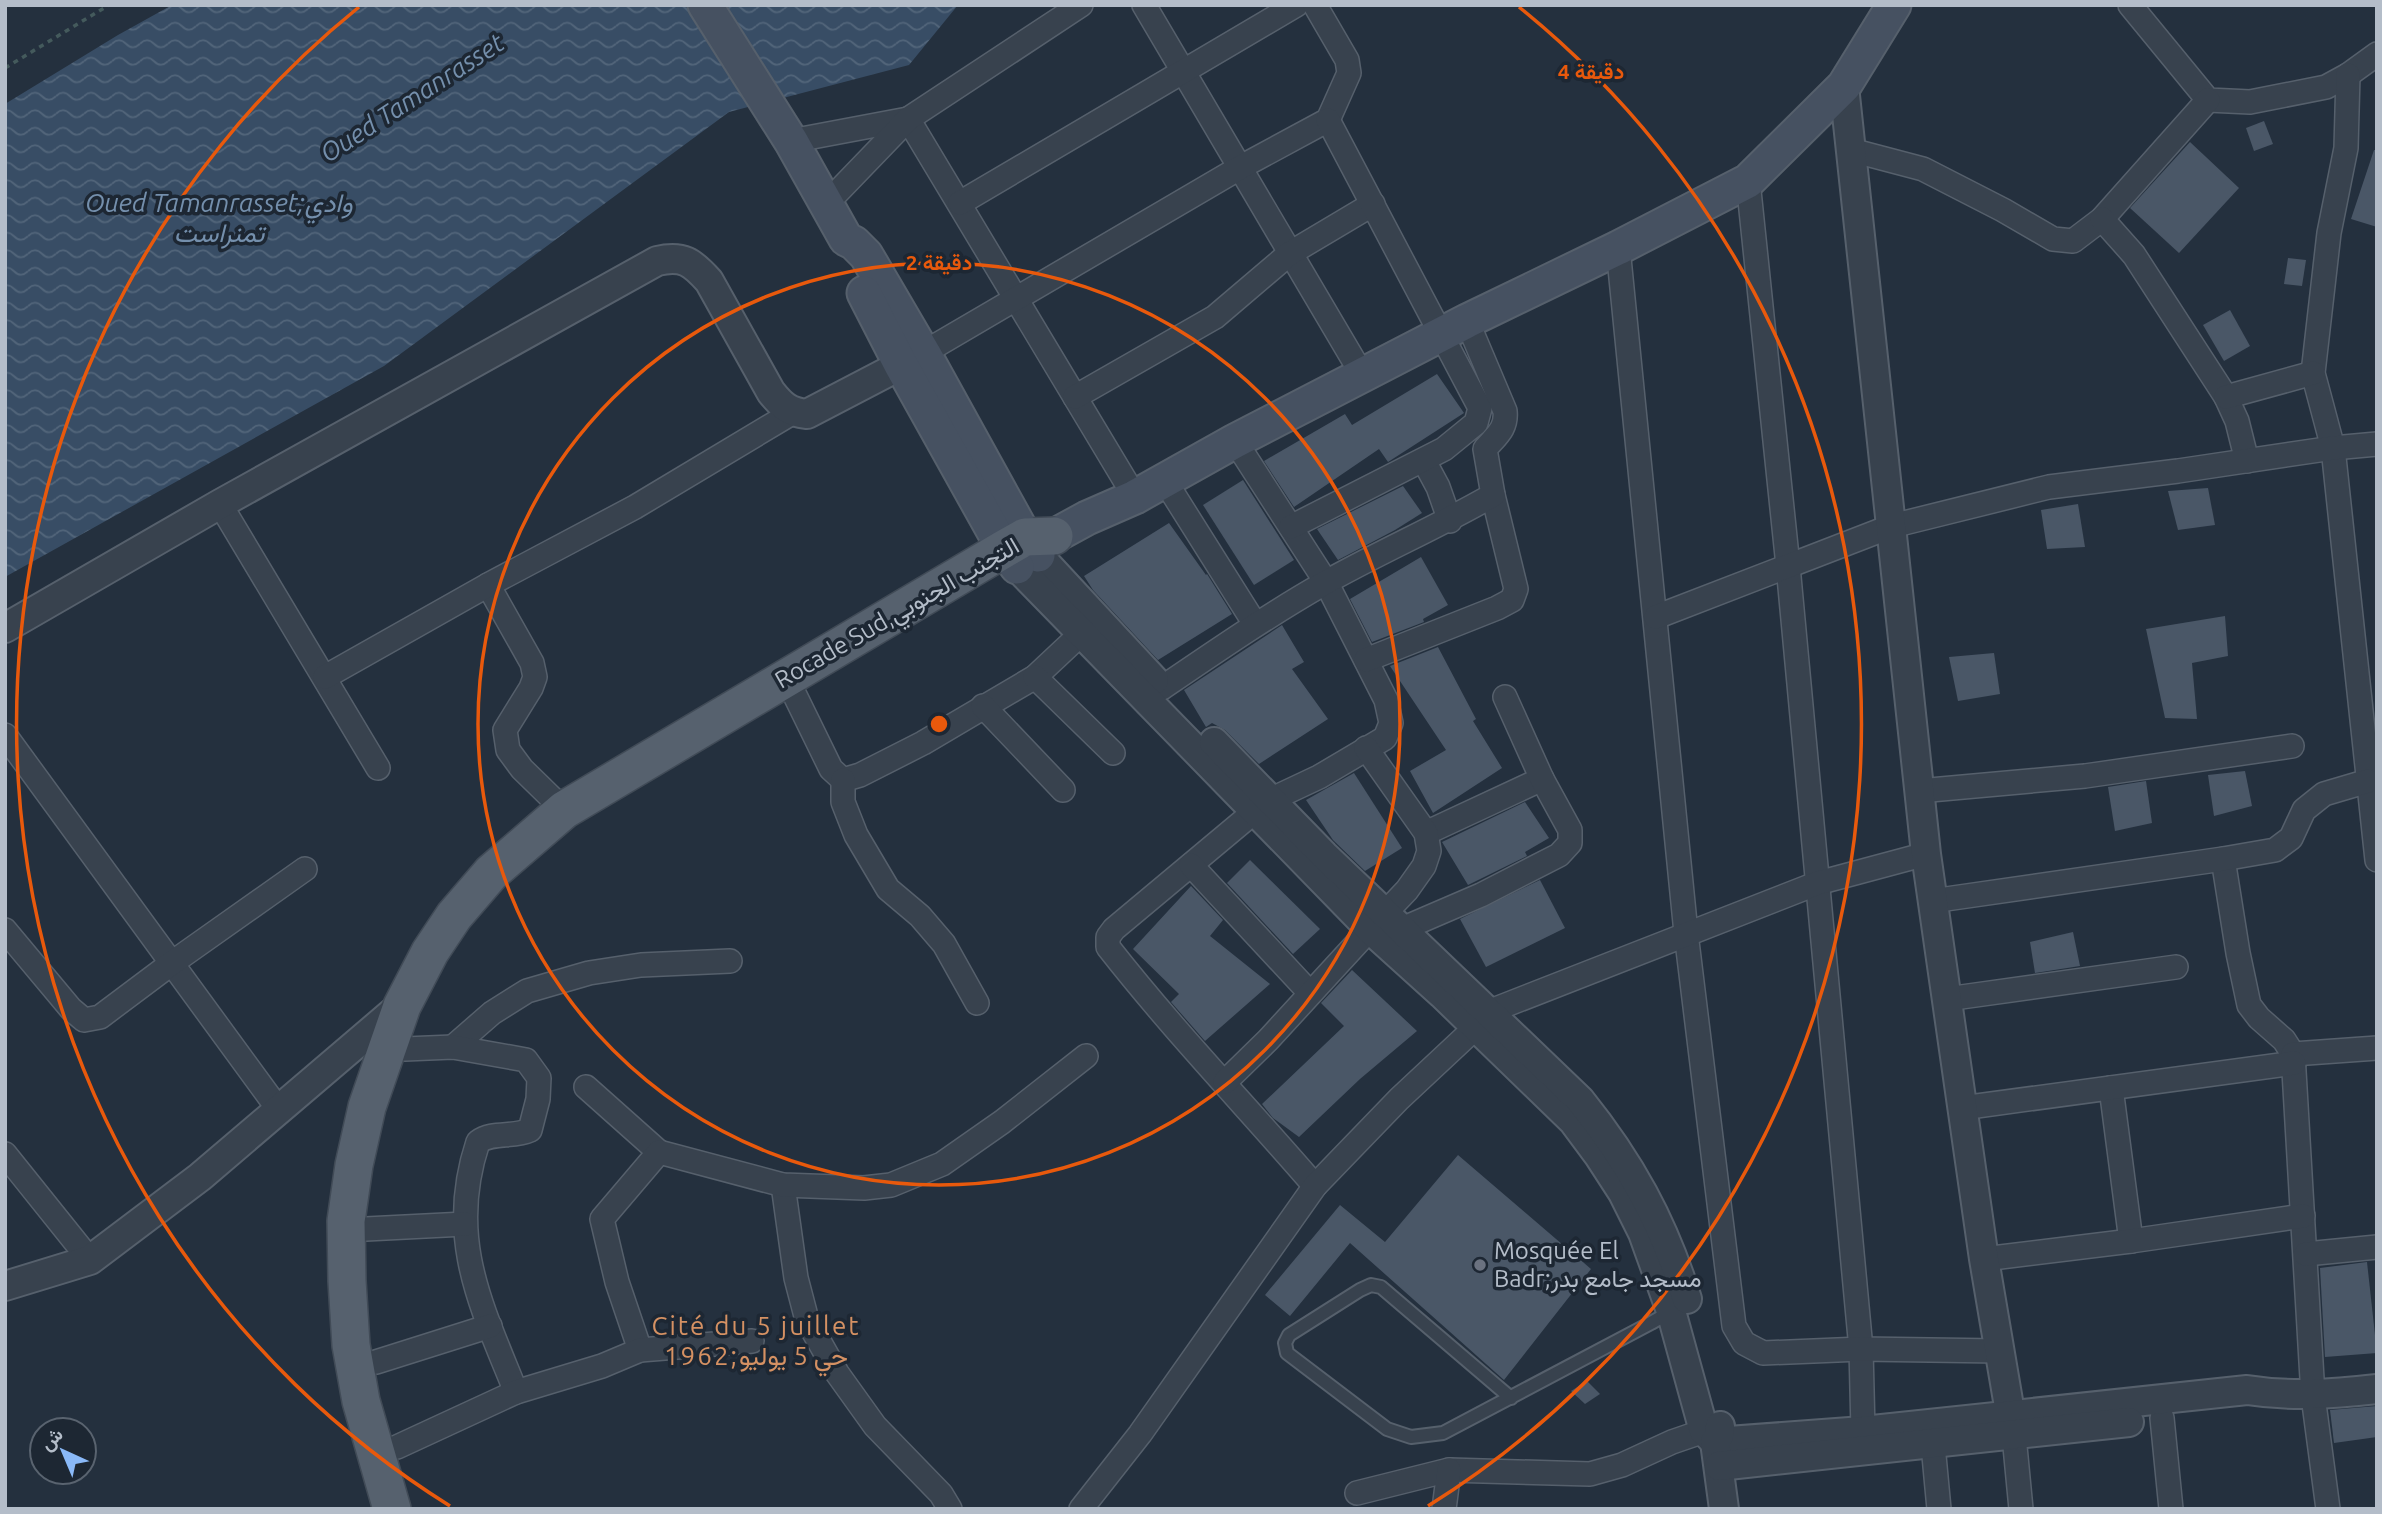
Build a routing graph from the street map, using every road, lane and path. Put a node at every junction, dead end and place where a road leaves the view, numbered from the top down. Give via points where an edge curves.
1 (108, 5) edge
2 (705, 5) edge
3 (1081, 5) edge
4 (1144, 5) edge
5 (1296, 5) edge
6 (1315, 5) edge
7 (1894, 5) edge
8 (2130, 5) edge
9 (2377, 54) edge
10 (5, 68) edge
11 (1185, 72) junction
12 (2348, 75) junction
13 (1844, 86) junction
14 (2208, 100) junction
15 (908, 120) junction
16 (1328, 120) junction
17 (791, 141) junction
18 (1851, 150) junction
19 (1241, 167) junction
20 (1748, 181) junction
21 (827, 202) junction
22 (960, 203) junction
23 (1373, 204) junction
24 (2102, 219) junction
25 (1619, 248) junction
26 (1289, 254) junction
27 (1016, 297) junction
28 (1455, 329) junction
29 (913, 360) junction
30 (2313, 373) junction
31 (1363, 376) junction
32 (1075, 397) junction
33 (2226, 397) junction
34 (792, 413) junction
35 (1235, 441) junction
36 (2377, 444) edge
37 (2333, 447) junction
38 (1424, 461) junction
39 (2247, 461) junction
40 (1165, 481) junction
41 (1493, 495) junction
42 (1135, 497) junction
43 (220, 504) junction
44 (1450, 521) junction
45 (1892, 526) junction
46 (1291, 527) junction
47 (1027, 549) junction
48 (1788, 566) junction
49 (1326, 582) junction
50 (488, 585) junction
51 (1656, 617) junction
52 (1255, 624) junction
53 (5, 628) edge
54 (1083, 632) junction
55 (1366, 660) junction
56 (325, 677) junction
57 (1035, 677) junction
58 (790, 686) junction
59 (1162, 688) junction
60 (1505, 697) dead end
61 (983, 706) junction
62 (5, 736) edge
63 (2292, 746) dead end
64 (1366, 748) junction
65 (1113, 753) dead end
66 (378, 768) dead end
67 (1542, 779) junction
68 (843, 780) junction
69 (2368, 781) junction
70 (1063, 790) dead end
71 (1919, 790) junction
72 (1262, 806) junction
73 (564, 810) junction
74 (1426, 833) junction
75 (1926, 854) junction
76 (2223, 859) junction
77 (2377, 860) edge
78 (1191, 865) junction
79 (305, 869) dead end
80 (1818, 883) junction
81 (1932, 901) junction
82 (1386, 924) junction
83 (5, 930) edge
84 (1686, 933) junction
85 (730, 961) dead end
86 (172, 963) junction
87 (2176, 967) dead end
88 (438, 974) junction
89 (1310, 993) junction
90 (1947, 999) junction
91 (977, 1003) dead end
92 (401, 1006) junction
93 (1482, 1020) junction
94 (453, 1047) junction
95 (2377, 1048) edge
96 (405, 1049) junction
97 (1086, 1056) dead end
98 (2294, 1059) junction
99 (1225, 1082) junction
100 (586, 1087) dead end
101 (2111, 1088) junction
102 (1962, 1108) junction
103 (279, 1110) junction
104 (659, 1152) junction
105 (5, 1154) edge
106 (783, 1185) junction
107 (1315, 1186) junction
108 (2304, 1216) junction
109 (465, 1224) junction
110 (366, 1229) junction
111 (2131, 1241) junction
112 (2377, 1247) edge
113 (2306, 1254) junction
114 (90, 1259) junction
115 (1984, 1259) junction
116 (5, 1286) edge
117 (1680, 1308) junction
118 (490, 1326) junction
119 (752, 1341) dead end
120 (1861, 1349) junction
121 (640, 1350) junction
122 (1999, 1351) junction
123 (376, 1362) junction
124 (2377, 1389) edge
125 (516, 1392) junction
126 (2259, 1394) junction
127 (2314, 1396) junction
128 (1511, 1398) junction
129 (2162, 1419) junction
130 (2012, 1426) junction
131 (1863, 1431) junction
132 (1933, 1445) junction
133 (1713, 1446) junction
134 (397, 1447) junction
135 (1449, 1469) junction
136 (1357, 1493) dead end
137 (392, 1509) edge
138 (414, 1509) edge
139 (950, 1509) edge
140 (1081, 1509) edge
141 (1444, 1509) edge
142 (1724, 1509) edge
143 (1939, 1509) edge
144 (2021, 1509) edge
145 (2171, 1509) edge
146 (2328, 1509) edge

1 - 10 path
2 - 17 main road
3 - 15 street
4 - 11 street
5 - 11 street
6 - 16 street via 1347,60 1349,73
7 - 13 main road
8 - 14 street
9 - 12 street
11 - 19 street
11 - 22 street
12 - 14 street via 2326,86 2250,102
12 - 30 street via 2346,148 2329,233
13 - 18 street
13 - 20 main road
14 - 24 street
15 - 17 street
15 - 21 street
15 - 22 street
16 - 19 street
16 - 23 street
17 - 21 main road
18 - 24 street via 1923,169 2053,239 2073,241
18 - 45 street
19 - 26 street
19 - 27 street
20 - 25 main road
20 - 48 street
21 - 29 main road via 846,239 846,258
22 - 27 street
23 - 26 street
23 - 28 street
24 - 33 street via 2134,255
25 - 28 main road
25 - 51 street
26 - 31 street
26 - 32 street via 1215,317
27 - 29 street
27 - 32 street
28 - 31 main road
28 - 38 street via 1480,408 1476,423
28 - 41 street via 1505,411 1503,430 1485,449
29 - 34 street via 807,414
29 - 47 main road
30 - 33 street
30 - 37 street
31 - 35 main road
32 - 42 street
33 - 39 street via 2238,421
34 - 43 street via 771,392 709,281 696,267 674,257 657,261
34 - 50 street via 635,507
35 - 40 main road
35 - 46 street
36 - 37 street
37 - 39 street
37 - 69 street
38 - 44 street
38 - 46 street
39 - 45 street via 2049,487
40 - 42 main road
40 - 52 street
41 - 44 street
41 - 55 street via 1516,589 1512,600
42 - 47 main road
43 - 53 street
43 - 56 street
44 - 49 street
45 - 48 street
45 - 71 street
46 - 49 street
47 - 54 street
47 - 58 main road, Rocade Sud,التجنب الجنوبي via 965,574
47 - 59 street
48 - 51 street
48 - 80 street
49 - 52 street
49 - 55 street
50 - 56 street
50 - 73 street via 532,663 535,677 505,730 508,750
51 - 84 street
52 - 59 street
54 - 57 street
54 - 72 street
55 - 64 street via 1386,700 1391,723 1385,738
56 - 66 street
57 - 61 street
57 - 65 street
58 - 68 street via 831,769
58 - 73 main road, Rocade Sud,التجنب الجنوبي
58 - 88 main road, Rocade Sud,التجنب الجنوبي via 604,805 535,857 495,894
59 - 72 street
60 - 67 street
61 - 68 street via 923,743
61 - 70 street
62 - 86 street
63 - 71 street via 2085,776
64 - 72 street
64 - 74 street
67 - 74 street
67 - 82 street via 1570,830 1570,843 1559,855 1481,895
68 - 91 street via 843,802 856,835 888,889 944,944
69 - 76 street via 2324,794 2304,810 2291,838 2275,850
69 - 77 street
71 - 75 street
72 - 78 street
72 - 82 street
73 - 92 main road, Rocade Sud,التجنب الجنوبي via 491,873 454,916
74 - 82 street via 1429,851 1424,866
75 - 80 street
75 - 81 street
76 - 81 street
76 - 98 street via 2249,1005 2284,1040
78 - 89 street
78 - 99 street via 1114,929 1108,947 1155,1007
79 - 86 street
80 - 84 street
80 - 120 street
81 - 90 street
82 - 89 street
82 - 93 street
83 - 86 street via 84,1020 100,1017
84 - 93 street
84 - 120 street via 1734,1326 1744,1343 1763,1353
85 - 94 street via 641,965 537,988 492,1013
86 - 103 street
87 - 90 street
88 - 92 street
88 - 96 main road, Rocade Sud,التجنب الجنوبي
89 - 99 street
90 - 102 street
92 - 103 street
92 - 137 main road, Rocade Sud,التجنب الجنوبي via 367,1107 346,1220 351,1345 361,1401
93 - 107 street
93 - 117 street via 1599,1156
94 - 96 street
94 - 109 street via 526,1060 539,1077 530,1130 485,1136 478,1142 465,1197
95 - 98 street
96 - 110 main road, Rocade Sud,التجنب الجنوبي via 384,1112
97 - 106 street via 942,1164 891,1185
98 - 101 street
98 - 108 street
99 - 107 street
100 - 104 street
101 - 102 street
101 - 111 street
102 - 115 street
103 - 114 street via 200,1177
104 - 106 street
104 - 121 street via 601,1219
105 - 114 street
106 - 139 street via 807,1320 875,1426
107 - 140 street via 1140,1434
108 - 111 street
108 - 113 street
109 - 110 street
109 - 118 street via 471,1271
110 - 123 main road, Rocade Sud,التجنب الجنوبي via 364,1287
111 - 115 street
112 - 113 street
113 - 127 street
114 - 116 street
115 - 122 street
117 - 128 lane
117 - 133 street via 1720,1421
118 - 123 street
118 - 125 street
119 - 121 street
120 - 122 street
120 - 131 street
121 - 125 street
122 - 130 street
123 - 134 main road, Rocade Sud,التجنب الجنوبي
124 - 127 street
125 - 134 street
126 - 127 street
126 - 129 street via 2249,1403
126 - 130 street via 2247,1390
127 - 146 street
128 - 128 lane via 1381,1287 1360,1290 1289,1335 1285,1343 1287,1353 1387,1429 1411,1437 1443,1433
129 - 130 street
129 - 145 street
130 - 131 street
130 - 132 street
130 - 144 street
131 - 133 street
132 - 133 street
132 - 143 street
133 - 135 street via 1672,1442 1590,1474
133 - 142 street
134 - 138 main road, Rocade Sud,التجنب الجنوبي
135 - 136 street
135 - 141 street

